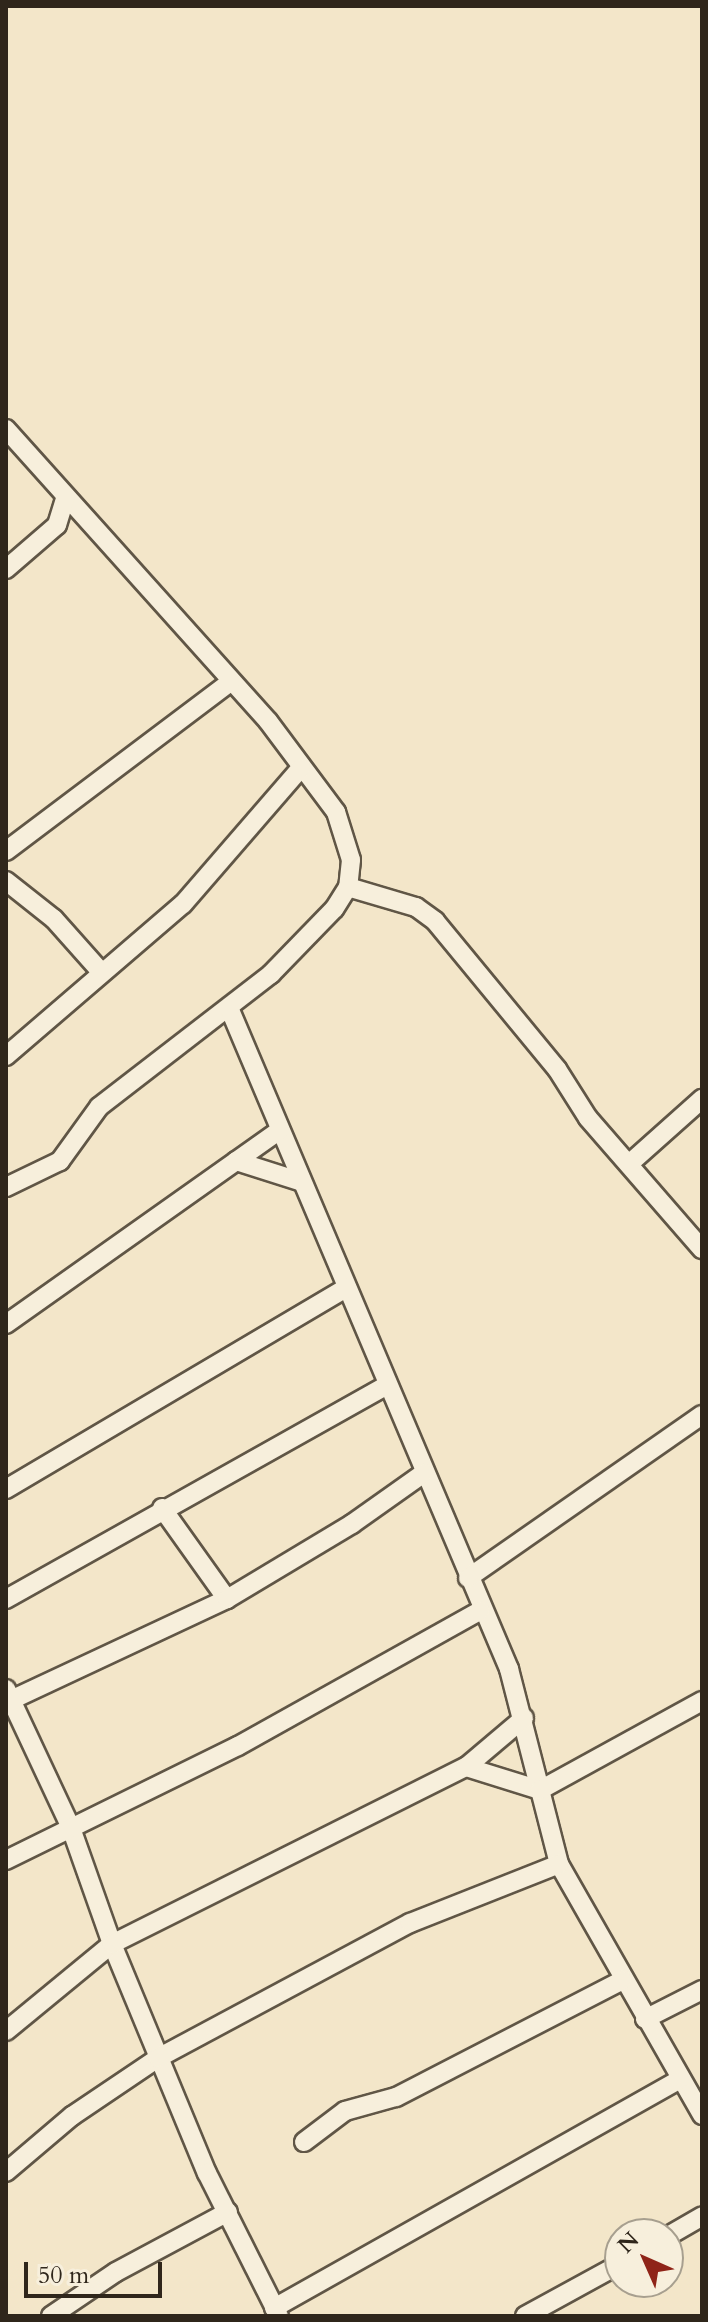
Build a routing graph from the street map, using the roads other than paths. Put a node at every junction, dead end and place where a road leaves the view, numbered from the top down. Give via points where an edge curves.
1 (6, 429) edge
2 (66, 496) junction
3 (57, 525) junction
4 (91, 526) junction
5 (6, 569) edge
6 (230, 682) junction
7 (301, 768) junction
8 (6, 851) edge
9 (351, 860) junction
10 (6, 881) edge
11 (348, 887) junction
12 (386, 896) junction
13 (102, 973) junction
14 (230, 1010) junction
15 (6, 1056) edge
16 (702, 1099) edge
17 (279, 1131) junction
18 (236, 1161) junction
19 (629, 1164) junction
20 (299, 1181) junction
21 (6, 1187) edge
22 (702, 1249) edge
23 (347, 1287) junction
24 (6, 1324) edge
25 (387, 1385) junction
26 (702, 1415) edge
27 (424, 1473) junction
28 (6, 1489) edge
29 (162, 1508) junction
30 (468, 1578) junction
31 (6, 1599) edge
32 (227, 1599) junction
33 (481, 1610) junction
34 (8, 1694) edge
35 (702, 1701) edge
36 (524, 1718) junction
37 (466, 1767) junction
38 (540, 1790) junction
39 (71, 1828) junction
40 (9, 1857) edge
41 (559, 1864) junction
42 (112, 1944) junction
43 (623, 1980) junction
44 (702, 1990) edge
45 (645, 2019) junction
46 (6, 2031) edge
47 (158, 2058) junction
48 (679, 2080) junction
49 (702, 2115) edge
50 (304, 2142) dead end
51 (6, 2172) edge
52 (228, 2212) junction
53 (702, 2216) edge
54 (684, 2227) edge
55 (604, 2273) edge
56 (277, 2312) edge
57 (51, 2316) edge
58 (525, 2316) edge

1 - 2 street
2 - 3 street
2 - 4 street
3 - 4 street
3 - 5 street
4 - 6 street
6 - 7 street via 268,721
6 - 8 street
7 - 9 street via 336,812
7 - 13 street via 183,904
9 - 11 street
9 - 12 street
10 - 13 street via 54,919
11 - 12 street
11 - 14 street via 311,936
12 - 19 street via 435,921
13 - 15 street
14 - 17 street
14 - 21 street via 99,1107 60,1161
16 - 19 street
17 - 18 street
17 - 20 street
18 - 20 street
18 - 24 street
19 - 22 street
20 - 23 street
23 - 25 street
23 - 28 street
25 - 27 street
25 - 29 street
26 - 30 street
27 - 30 street
27 - 32 street via 352,1524
29 - 31 street
29 - 32 street
30 - 33 street
32 - 34 street
33 - 36 street via 509,1669
33 - 39 street via 238,1746
34 - 39 street
35 - 38 street
36 - 37 street
36 - 38 street
37 - 38 street
37 - 42 street
38 - 41 street
39 - 40 street
39 - 42 street
41 - 43 street
41 - 47 street via 410,1923
42 - 46 street
42 - 47 street
43 - 45 street
43 - 50 street via 396,2097 345,2111
44 - 45 street
45 - 48 street
47 - 51 street via 72,2116
47 - 52 street
48 - 49 street
48 - 56 street
52 - 56 street
52 - 57 street via 116,2272
53 - 54 street
55 - 58 street

